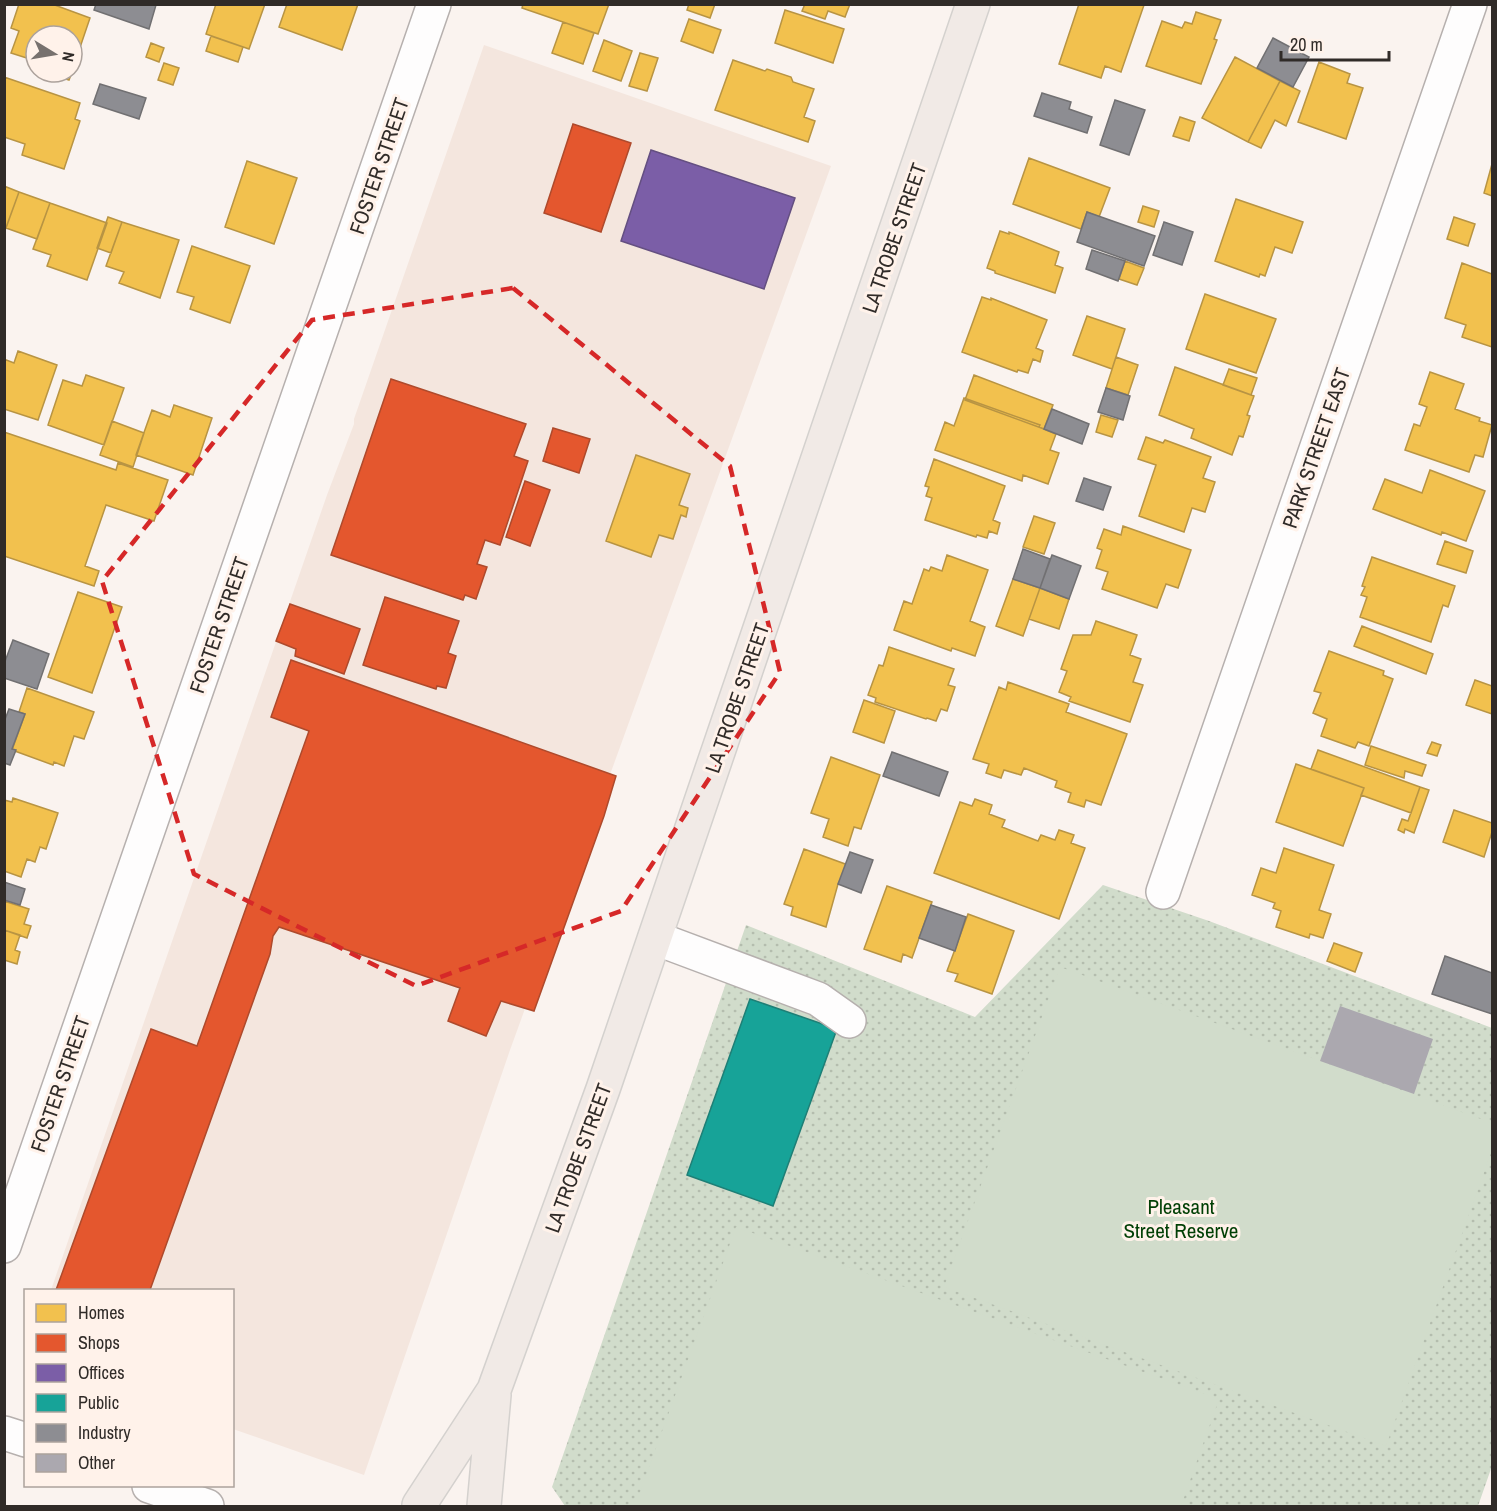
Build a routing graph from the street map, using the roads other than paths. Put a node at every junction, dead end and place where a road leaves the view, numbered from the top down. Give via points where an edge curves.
1 (434, 4) edge
2 (973, 4) edge
3 (1470, 4) edge
4 (1163, 892) dead end
5 (655, 938) junction
6 (849, 1020) dead end
7 (4, 1246) edge
8 (494, 1390) junction
9 (4, 1433) edge
10 (24, 1439) edge
11 (155, 1487) edge
12 (207, 1506) edge
13 (427, 1506) edge
14 (484, 1506) edge

1 - 7 street, FOSTER STREET
2 - 5 main road, LA TROBE STREET
3 - 4 street, PARK STREET EAST
5 - 6 street via 818,999
5 - 8 main road, LA TROBE STREET
8 - 13 main road, LA TROBE STREET
8 - 14 main road, LA TROBE STREET
9 - 10 street
11 - 12 street

